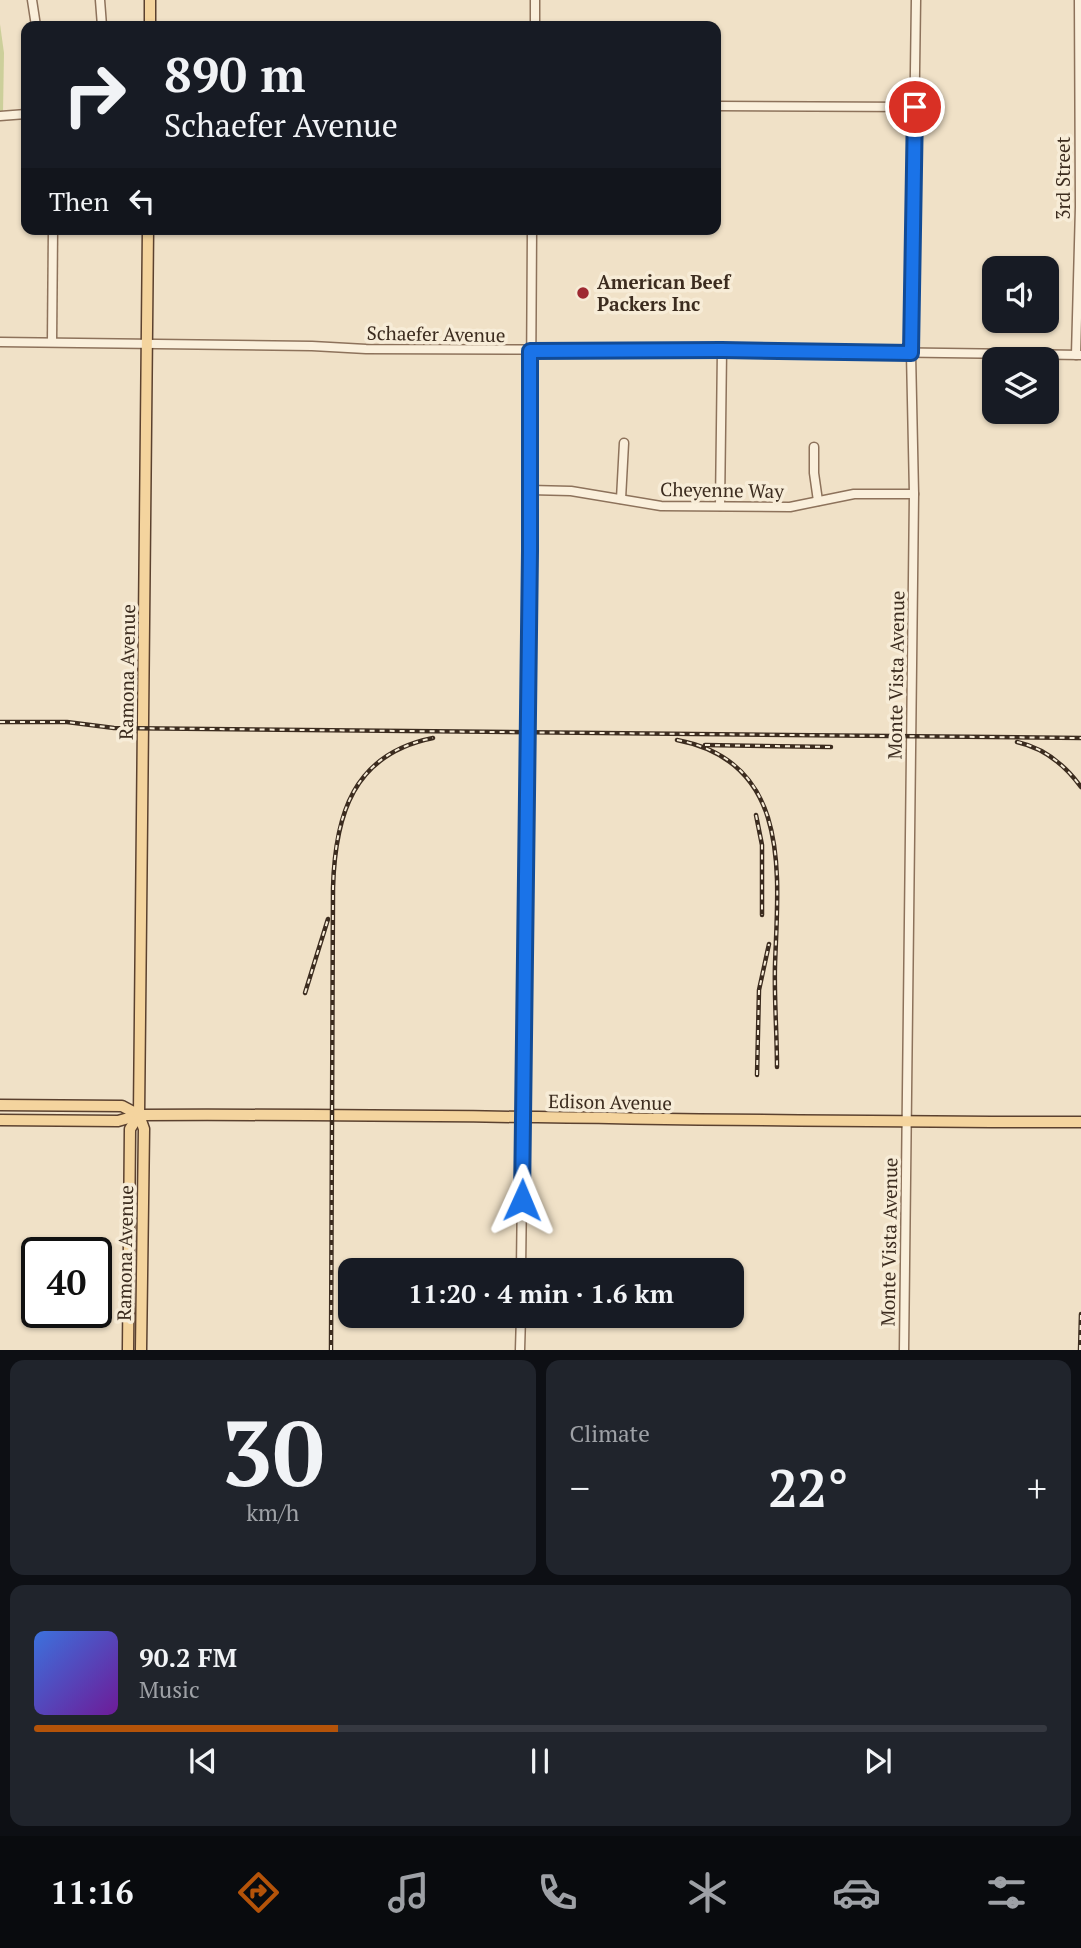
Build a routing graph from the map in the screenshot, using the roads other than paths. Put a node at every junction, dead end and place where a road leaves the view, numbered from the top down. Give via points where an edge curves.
1 (32, 0) edge
2 (100, 0) edge
3 (150, 0) edge
4 (535, 0) edge
5 (916, 0) edge
6 (1079, 0) edge
7 (35, 21) edge
8 (102, 21) edge
9 (150, 21) edge
10 (535, 21) edge
11 (721, 106) edge
12 (915, 107) junction
13 (21, 114) edge
14 (0, 116) edge
15 (52, 235) edge
16 (148, 235) edge
17 (532, 235) edge
18 (0, 342) edge
19 (52, 342) junction
20 (147, 345) junction
21 (722, 350) junction
22 (530, 351) junction
23 (911, 353) junction
24 (1079, 355) edge
25 (624, 443) dead end
26 (814, 447) dead end
27 (530, 490) junction
28 (914, 494) junction
29 (621, 499) junction
30 (818, 501) junction
31 (720, 506) junction
32 (0, 1105) edge
33 (13, 1105) junction
34 (0, 1112) edge
35 (139, 1115) junction
36 (523, 1118) junction
37 (0, 1120) edge
38 (906, 1122) junction
39 (1081, 1122) edge
40 (522, 1258) edge
41 (521, 1328) edge
42 (128, 1349) edge
43 (141, 1349) edge
44 (520, 1349) edge
45 (904, 1349) edge

1 - 7 street
2 - 8 street
3 - 9 main road
4 - 10 street
5 - 12 street, Monte Vista Avenue
6 - 24 street, 3rd Street
11 - 12 street
12 - 23 street, Monte Vista Avenue
13 - 14 street
15 - 19 street
16 - 20 main road, Ramona Avenue
17 - 22 street
18 - 19 street, Schaefer Avenue
19 - 20 street, Schaefer Avenue
20 - 22 street, Schaefer Avenue
20 - 35 main road, Ramona Avenue
21 - 22 street, Schaefer Avenue
21 - 23 street, Schaefer Avenue
21 - 31 street
22 - 27 street
23 - 24 street, Schaefer Avenue
23 - 28 street, Monte Vista Avenue
25 - 29 street
26 - 30 street
27 - 29 street, Cheyenne Way
27 - 36 street
28 - 30 street, Cheyenne Way via 854,494
28 - 38 street, Monte Vista Avenue
29 - 31 street, Cheyenne Way via 661,506
30 - 31 street, Cheyenne Way via 790,507
32 - 33 main road, Edison Avenue
33 - 34 main road
33 - 35 main road, Edison Avenue via 122,1106
35 - 36 main road, Edison Avenue
35 - 37 main road, Edison Avenue via 118,1121
35 - 42 main road, Ramona Avenue via 130,1129
35 - 43 main road, Ramona Avenue via 144,1129
36 - 38 main road, Edison Avenue
36 - 40 street
38 - 39 main road, Edison Avenue
38 - 45 street, Monte Vista Avenue
41 - 44 street

